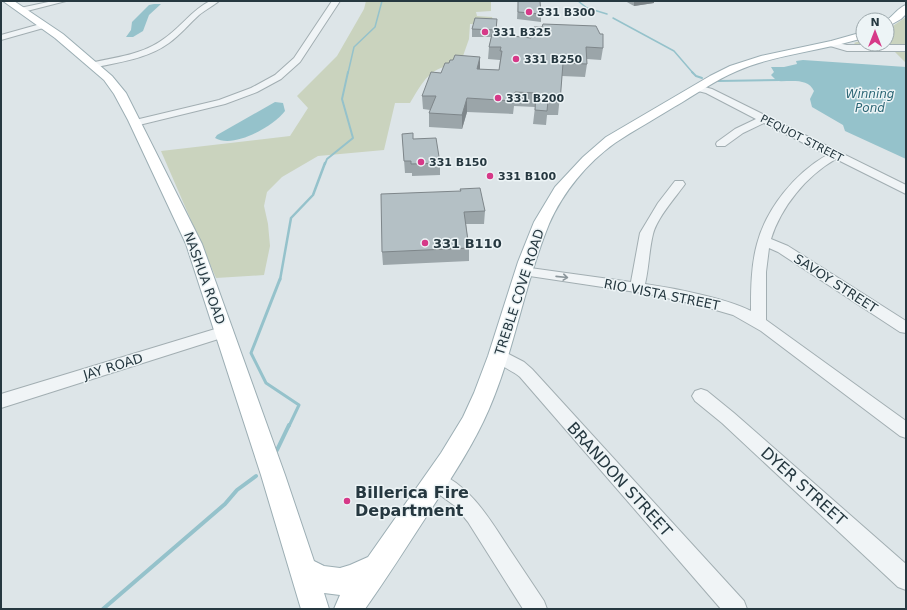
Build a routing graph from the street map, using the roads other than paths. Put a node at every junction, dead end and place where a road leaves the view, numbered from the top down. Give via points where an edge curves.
1 (62, 1) edge
2 (215, 1) edge
3 (336, 1) edge
4 (15, 6) edge
5 (906, 8) edge
6 (895, 19) edge
7 (44, 25) junction
8 (855, 37) edge
9 (1, 38) edge
10 (832, 44) junction
11 (906, 48) edge
12 (93, 65) junction
13 (697, 88) junction
14 (763, 119) junction
15 (135, 123) junction
16 (721, 144) dead end
17 (836, 156) junction
18 (679, 184) dead end
19 (906, 190) edge
20 (764, 241) junction
21 (523, 272) junction
22 (636, 287) junction
23 (758, 321) junction
24 (906, 328) edge
25 (225, 332) junction
26 (498, 355) junction
27 (701, 396) dead end
28 (1, 401) edge
29 (906, 431) edge
30 (436, 481) junction
31 (379, 566) junction
32 (303, 570) junction
33 (906, 579) edge
34 (316, 609) edge
35 (348, 609) edge
36 (536, 609) edge
37 (736, 609) edge

1 - 4 street
2 - 12 street via 160,45 138,54
3 - 15 street via 297,60 278,77 254,90 222,102
4 - 7 main road, NASHUA ROAD
5 - 6 main road
7 - 9 street
7 - 12 main road, NASHUA ROAD
8 - 10 main road, TREBLE COVE ROAD
10 - 11 street via 847,48
10 - 13 main road, TREBLE COVE ROAD via 756,60 726,71
12 - 15 main road, NASHUA ROAD via 113,82
13 - 14 street, PEQUOT STREET via 709,91
13 - 21 main road, TREBLE COVE ROAD via 611,140 581,166 548,209
14 - 16 street
14 - 17 street, PEQUOT STREET
15 - 25 main road, NASHUA ROAD via 194,244
17 - 19 street, PEQUOT STREET
17 - 20 street via 826,160 796,187 779,210
18 - 22 street via 664,203 647,233
20 - 23 street via 760,262
20 - 24 street, SAVOY STREET via 783,249
21 -> 22 street, RIO VISTA STREET
21 - 26 main road, TREBLE COVE ROAD
22 - 23 street, RIO VISTA STREET via 716,304
23 - 29 street, RIO VISTA STREET
25 - 28 street, JAY ROAD
25 - 32 main road, NASHUA ROAD
26 - 30 main road, TREBLE COVE ROAD via 476,412
26 - 37 street, BRANDON STREET via 510,360 526,374
27 - 33 street, DYER STREET
30 - 31 main road, TREBLE COVE ROAD
30 - 36 street via 462,500 472,511
31 - 32 main road via 349,581 334,582 318,578
31 - 35 main road, TREBLE COVE ROAD
32 - 34 main road, NASHUA ROAD

